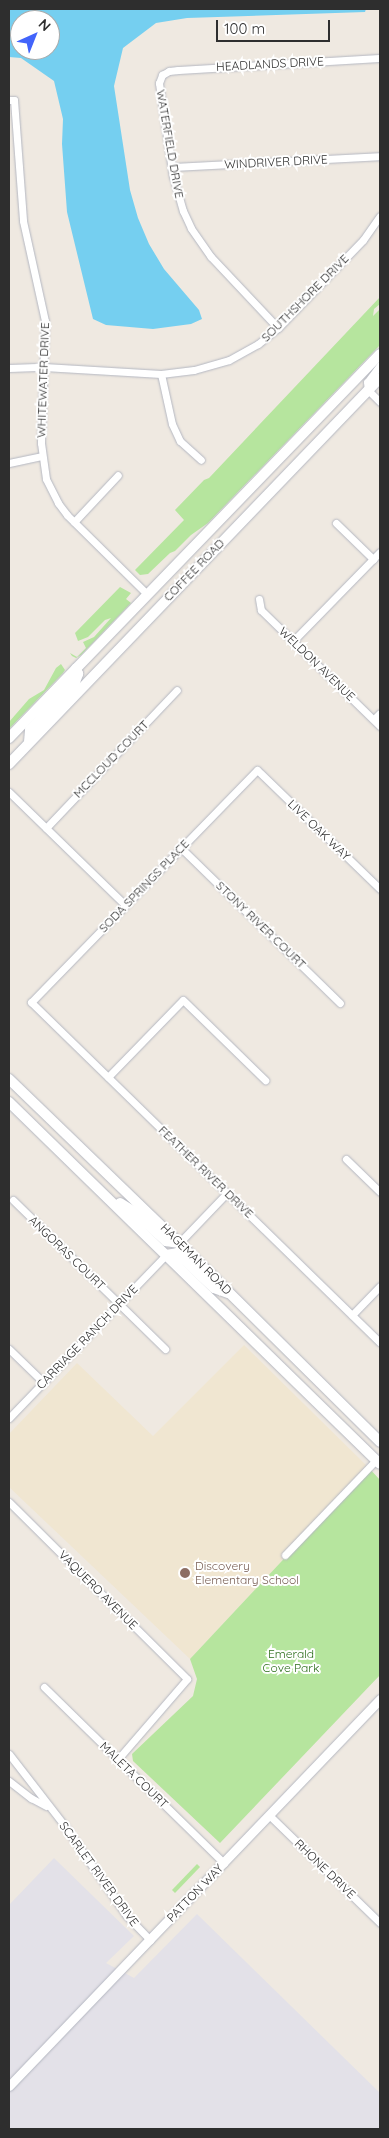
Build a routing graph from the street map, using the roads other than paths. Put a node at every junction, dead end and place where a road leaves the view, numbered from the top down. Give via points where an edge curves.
1 (380, 58) edge
2 (162, 75) joint
3 (12, 100) edge
4 (380, 156) edge
5 (172, 167) junction
6 (380, 216) edge
7 (278, 328) junction
8 (380, 354) edge
9 (380, 366) edge
10 (44, 367) junction
11 (9, 368) edge
12 (161, 374) junction
13 (380, 378) edge
14 (368, 390) junction
15 (380, 402) edge
16 (41, 456) junction
17 (201, 460) dead end
18 (9, 463) edge
19 (118, 475) dead end
20 (74, 522) junction
21 (336, 523) dead end
22 (380, 552) edge
23 (373, 559) junction
24 (147, 594) junction
25 (259, 599) dead end
26 (293, 641) junction
27 (76, 668) junction
28 (177, 690) dead end
29 (380, 713) edge
30 (374, 719) junction
31 (380, 726) edge
32 (9, 738) edge
33 (30, 742) junction
34 (9, 764) edge
35 (257, 770) joint
36 (9, 792) edge
37 (46, 828) junction
38 (181, 848) junction
39 (380, 889) edge
40 (125, 906) junction
41 (31, 1002) joint
42 (340, 1003) dead end
43 (108, 1077) junction
44 (265, 1080) dead end
45 (11, 1082) edge
46 (9, 1102) edge
47 (346, 1159) dead end
48 (102, 1192) junction
49 (227, 1192) junction
50 (380, 1192) edge
51 (13, 1200) dead end
52 (179, 1243) junction
53 (166, 1255) junction
54 (380, 1286) edge
55 (231, 1295) junction
56 (119, 1304) junction
57 (352, 1314) junction
58 (380, 1342) edge
59 (9, 1349) edge
60 (165, 1349) dead end
61 (43, 1382) junction
62 (9, 1418) edge
63 (380, 1442) edge
64 (378, 1462) edge
65 (9, 1502) edge
66 (285, 1555) dead end
67 (44, 1687) dead end
68 (380, 1699) edge
69 (9, 1754) edge
70 (118, 1759) junction
71 (9, 1781) edge
72 (48, 1807) junction
73 (270, 1815) junction
74 (224, 1863) junction
75 (380, 1923) edge
76 (150, 1940) junction
77 (9, 2086) edge

1 - 2 street, HEADLANDS DRIVE via 178,70
2 - 5 street, WATERFIELD DRIVE via 159,83
3 - 10 street, WHITEWATER DRIVE via 21,203 45,322
4 - 5 street, WINDRIVER DRIVE
5 - 7 street, WATERFIELD DRIVE via 183,211 201,243
6 - 7 street, SOUTHSHORE DRIVE via 363,240
7 - 12 street, SOUTHSHORE DRIVE via 229,360 194,370
8 - 24 main road, COFFEE ROAD
9 - 14 street via 367,382
10 - 11 street, SOUTHSHORE DRIVE
10 - 12 street, SOUTHSHORE DRIVE
10 - 16 street, WHITEWATER DRIVE
12 - 17 street via 176,432 189,452
13 - 14 main road, COFFEE ROAD
14 - 15 street
14 - 33 main road, COFFEE ROAD
16 - 18 street
16 - 20 street, WHITEWATER DRIVE via 51,491
19 - 20 street
20 - 24 street, WHITEWATER DRIVE
21 - 23 street
22 - 23 street
23 - 26 street
24 - 27 main road, COFFEE ROAD
25 - 26 street, WELDON AVENUE via 261,610
26 - 30 street, WELDON AVENUE
27 - 32 main road, COFFEE ROAD
27 - 33 main road via 75,682 30,730
28 - 37 street, MCCLOUD COURT
29 - 30 street
30 - 31 street, WELDON AVENUE
33 - 34 main road, COFFEE ROAD
35 - 38 street, SODA SPRINGS PLACE
35 - 39 street, LIVE OAK WAY
36 - 37 street
37 - 40 street
38 - 40 street, SODA SPRINGS PLACE
38 - 42 street, STONY RIVER COURT
40 - 41 street, SODA SPRINGS PLACE
41 - 43 street, FEATHER RIVER DRIVE
43 - 44 street via 183,1000
43 - 49 street, FEATHER RIVER DRIVE
45 - 52 main road, HAGEMAN ROAD
46 - 48 main road, HAGEMAN ROAD
47 - 50 street
48 - 52 main road via 133,1212 166,1241
48 - 53 main road, HAGEMAN ROAD
49 - 52 street
49 - 57 street, FEATHER RIVER DRIVE
51 - 56 street, ANGORAS COURT
52 - 55 main road, HAGEMAN ROAD
53 - 55 main road via 177,1253 214,1288
53 - 56 street, CARRIAGE RANCH DRIVE
53 - 64 main road, HAGEMAN ROAD
54 - 57 street
55 - 63 main road, HAGEMAN ROAD
56 - 60 street, ANGORAS COURT
56 - 61 street, CARRIAGE RANCH DRIVE
57 - 58 street, FEATHER RIVER DRIVE
59 - 61 street
61 - 62 street, CARRIAGE RANCH DRIVE
64 - 66 street
65 - 70 street, VAQUERO AVENUE via 187,1679
67 - 70 street, MALETA COURT
68 - 73 street, PATTON WAY
69 - 72 street, SCARLET RIVER DRIVE
70 - 74 street, MALETA COURT
71 - 72 street, SCARLET RIVER DRIVE
72 - 76 street, SCARLET RIVER DRIVE via 126,1915
73 - 74 street, PATTON WAY
73 - 75 street, RHONE DRIVE
74 - 76 street, PATTON WAY
76 - 77 street, PATTON WAY

